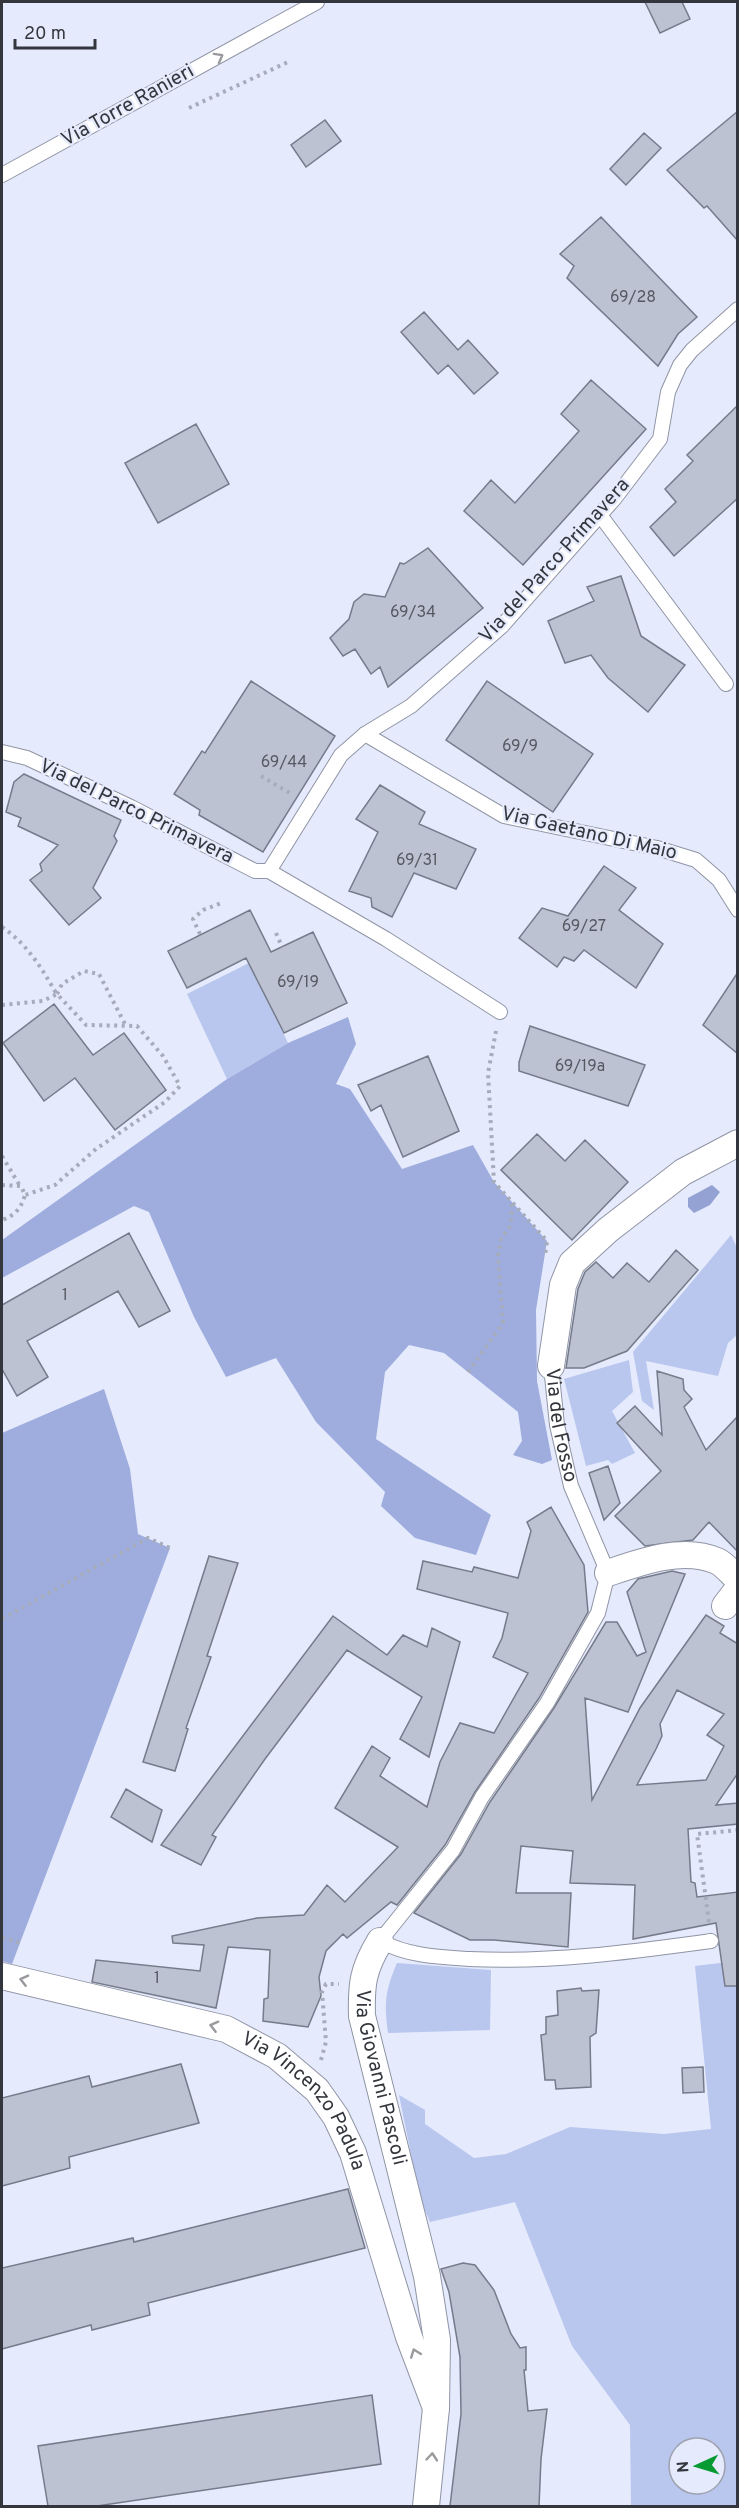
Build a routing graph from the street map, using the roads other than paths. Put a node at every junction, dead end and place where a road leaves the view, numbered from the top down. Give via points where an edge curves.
1 (317, 2) edge
2 (2, 175) edge
3 (738, 309) edge
4 (600, 515) junction
5 (726, 684) dead end
6 (365, 734) junction
7 (2, 752) edge
8 (269, 871) junction
9 (738, 910) edge
10 (500, 1012) road end
11 (738, 1143) edge
12 (551, 1366) joint
13 (608, 1573) junction
14 (738, 1579) edge
15 (380, 1941) junction
16 (711, 1941) road end
17 (2, 1976) edge
18 (436, 2408) junction
19 (426, 2506) edge

2 -> 1 lane, Via Torre Ranieri
3 - 4 lane, Via del Parco Primavera via 680,365 668,392 660,439
4 - 5 lane
4 - 6 lane, Via del Parco Primavera via 502,626 411,706
6 - 8 lane, Via del Parco Primavera via 331,768
6 - 9 lane, Via Gaetano Di Maio via 504,816 696,860 720,880
7 - 8 lane, Via del Parco Primavera via 27,758 111,797 255,872
8 - 10 lane, Via del Parco Primavera
11 - 12 street, Via del Fosso via 683,1172 572,1263 563,1285
12 - 13 lane, Via del Fosso via 557,1425 571,1486
13 - 14 street via 652,1558 701,1557 718,1561
13 - 15 lane, Via Giovanni Pascoli via 598,1613 547,1703 482,1797 453,1850
15 - 16 lane via 423,1956 524,1960 566,1959
15 - 18 street, Via Giovanni Pascoli via 361,1983 362,2016 433,2307 437,2340
18 -> 17 street, Via Vincenzo Padula via 409,2337 353,2153 336,2116 316,2090 277,2056 226,2029
19 -> 18 street, Via Giovanni Pascoli

